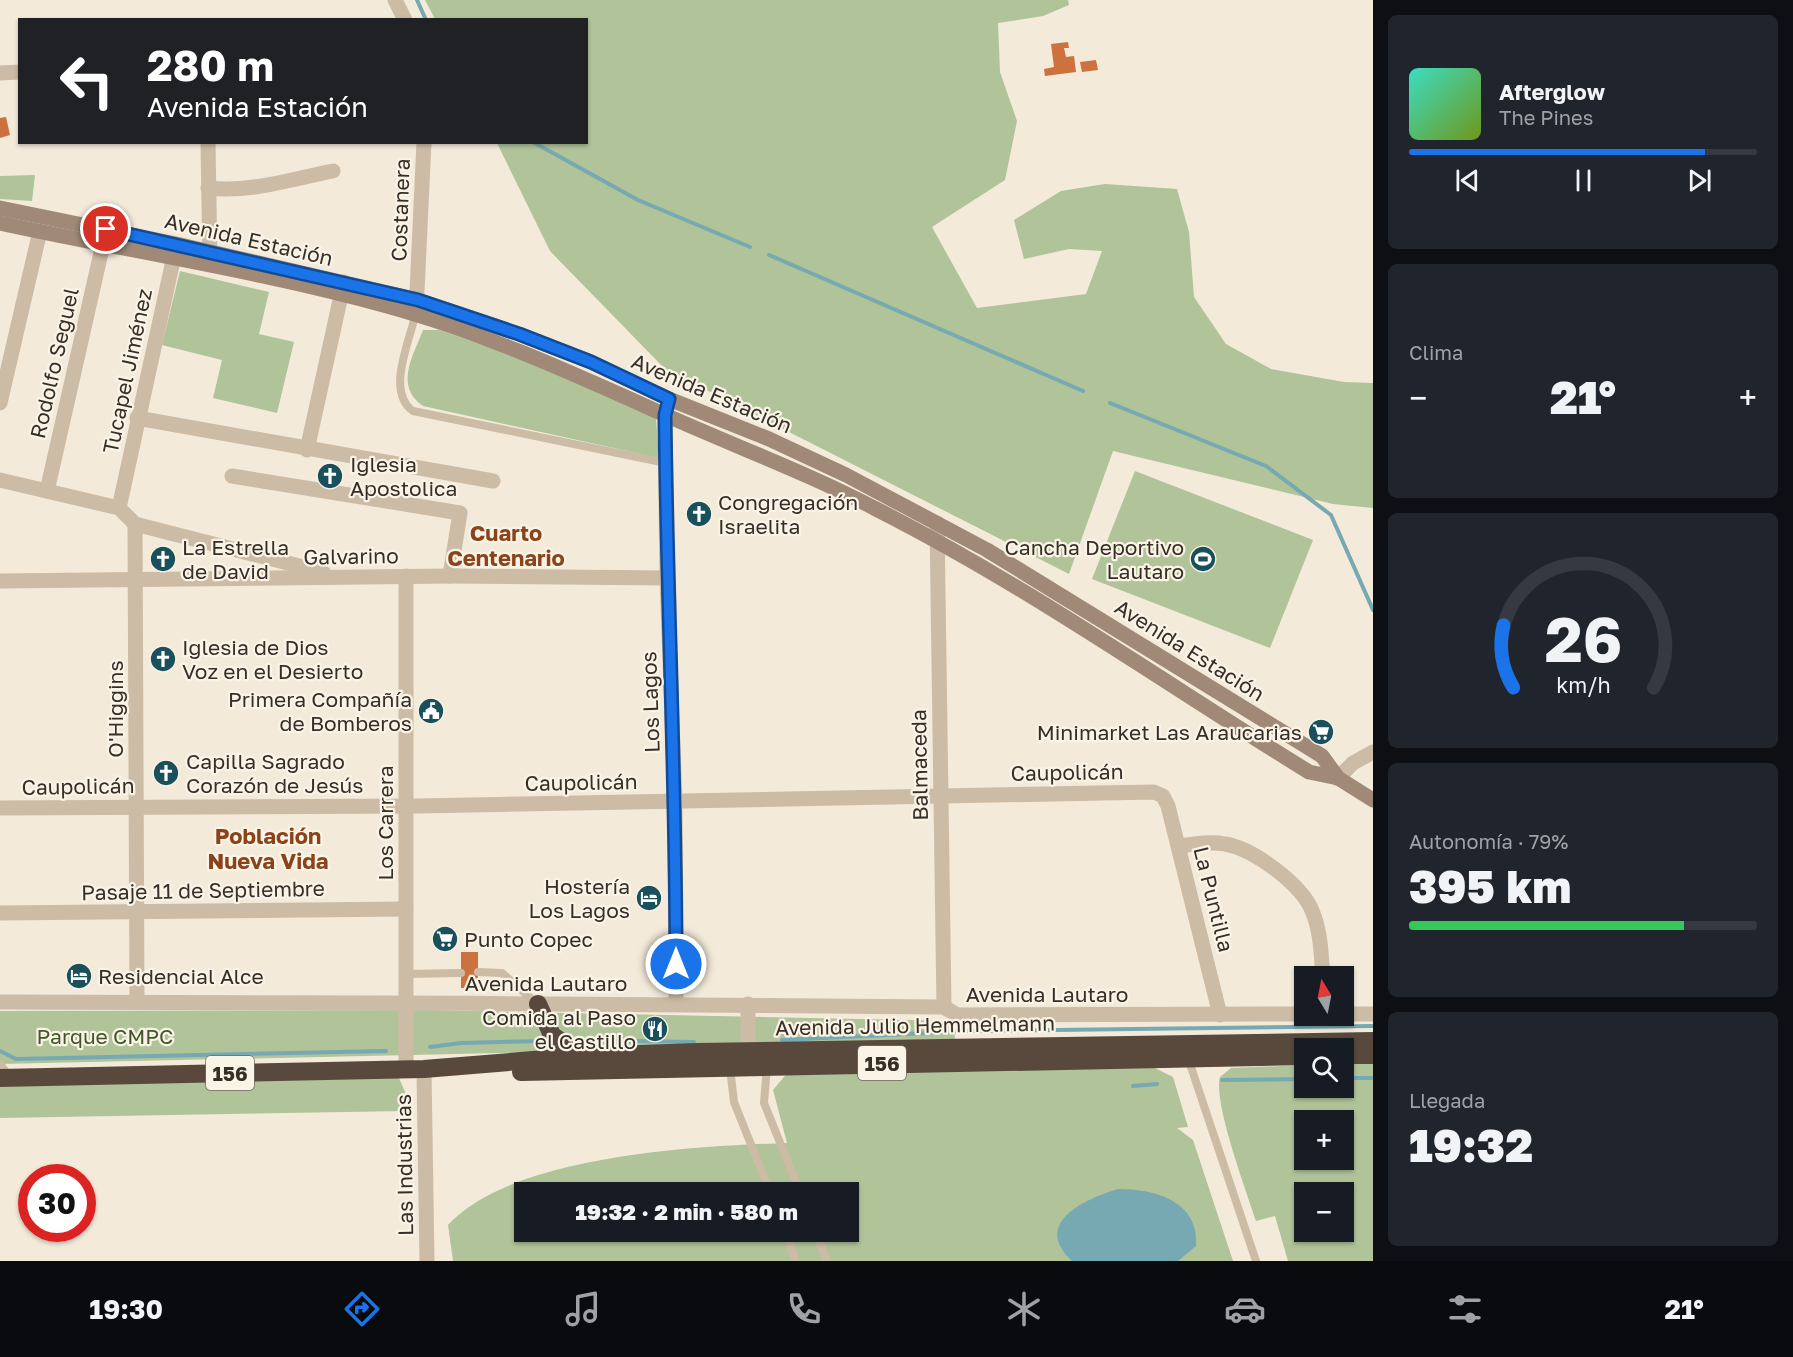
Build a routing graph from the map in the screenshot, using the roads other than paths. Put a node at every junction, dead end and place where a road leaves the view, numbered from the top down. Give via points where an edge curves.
1 (395, 0) edge
2 (404, 18) edge
3 (18, 72) edge
4 (0, 73) edge
5 (208, 144) edge
6 (424, 144) edge
7 (333, 171) dead end
8 (208, 188) junction
9 (0, 208) edge
10 (0, 223) edge
11 (40, 231) junction
12 (103, 244) junction
13 (175, 251) junction
14 (210, 259) junction
15 (343, 288) junction
16 (418, 300) junction
17 (416, 316) junction
18 (669, 399) junction
19 (0, 403) edge
20 (665, 415) junction
21 (137, 418) junction
22 (308, 450) junction
23 (666, 463) junction
24 (232, 476) dead end
25 (0, 480) edge
26 (493, 481) dead end
27 (47, 491) junction
28 (119, 508) junction
29 (937, 523) junction
30 (135, 524) junction
31 (936, 541) junction
32 (406, 576) junction
33 (450, 576) junction
34 (343, 577) junction
35 (1034, 577) junction
36 (667, 578) junction
37 (136, 580) junction
38 (0, 581) edge
39 (1026, 594) junction
40 (1373, 752) edge
41 (1338, 778) junction
42 (940, 795) junction
43 (1163, 796) joint
44 (1373, 800) edge
45 (675, 802) junction
46 (136, 806) junction
47 (405, 806) junction
48 (0, 808) edge
49 (1179, 846) junction
50 (406, 909) junction
51 (137, 912) junction
52 (0, 913) edge
53 (1322, 966) edge
54 (461, 972) dead end
55 (478, 972) dead end
56 (406, 974) junction
57 (0, 1002) edge
58 (137, 1002) junction
59 (676, 1003) junction
60 (538, 1004) junction
61 (748, 1004) junction
62 (406, 1005) junction
63 (944, 1006) junction
64 (1294, 1014) edge
65 (1354, 1014) edge
66 (1373, 1014) edge
67 (1220, 1015) junction
68 (1373, 1041) edge
69 (748, 1051) junction
70 (1186, 1051) junction
71 (1354, 1055) edge
72 (1373, 1055) edge
73 (582, 1056) junction
74 (1294, 1056) edge
75 (767, 1058) junction
76 (729, 1059) junction
77 (459, 1067) junction
78 (415, 1069) junction
79 (3, 1073) edge
80 (766, 1182) edge
81 (796, 1182) edge
82 (789, 1242) edge
83 (819, 1242) edge
84 (427, 1261) edge
85 (796, 1261) edge
86 (827, 1261) edge
87 (1256, 1261) edge

1 - 2 street
3 - 4 street
5 - 8 street
6 - 16 street, Costanera
7 - 8 street via 257,187
8 - 14 street
9 - 13 street, Avenida Estación
10 - 11 street, Avenida Estación
11 - 12 street, Avenida Estación
11 - 19 street
12 - 13 street, Avenida Estación
12 - 27 street, Rodolfo Seguel
13 - 14 street, Avenida Estación
13 - 21 street, Tucapel Jiménez
14 - 15 street, Avenida Estación
15 - 16 street, Avenida Estación
15 - 17 street, Avenida Estación
15 - 22 street
16 - 17 street, Costanera
16 - 18 street, Avenida Estación via 540,342
17 - 20 street, Avenida Estación via 522,352
17 - 23 lane via 399,388 403,401 413,411
18 - 20 street, Los Lagos
18 - 29 street, Avenida Estación via 769,439
20 - 23 street, Los Lagos
20 - 31 street, Avenida Estación via 763,455
21 - 22 street
21 - 28 street, Tucapel Jiménez
22 - 26 street
23 - 36 street, Los Lagos
24 - 33 street via 460,513
25 - 27 street
27 - 28 street
28 - 30 street
29 - 31 street, Balmaceda
29 - 35 street, Avenida Estación
30 - 34 street
30 - 37 street, O'Higgins
31 - 39 street, Avenida Estación
31 - 42 street, Balmaceda
32 - 33 street, Galvarino
32 - 34 street, Galvarino
32 - 47 street, Los Carrera
33 - 36 street, Galvarino
34 - 37 street, Galvarino
35 - 39 street
35 - 41 street, Avenida Estación via 1322,756
36 - 45 street, Los Lagos
37 - 38 street, Galvarino
37 - 46 street, O'Higgins
39 - 41 street, Avenida Estación via 1308,772
40 - 41 street via 1353,763
41 - 44 street, Avenida Estación
42 - 43 street, Caupolicán via 1143,791
42 - 45 street, Caupolicán
42 - 63 street, Balmaceda
43 - 49 street, La Puntilla
45 - 47 street, Caupolicán
45 - 59 street, Los Lagos
46 - 47 street, Caupolicán
46 - 48 street, Caupolicán
46 - 51 street, O'Higgins
47 - 50 street, Los Carrera
49 - 53 street via 1226,844 1253,854 1290,882 1313,910
49 - 67 street, La Puntilla
50 - 51 street, Pasaje 11 de Septiembre
50 - 56 street, Los Carrera
51 - 52 street, Pasaje 11 de Septiembre
51 - 58 street, O'Higgins
54 - 56 lane
55 - 60 lane via 502,973
56 - 62 street, Los Carrera
57 - 58 street, Avenida Lautaro
58 - 62 street, Avenida Lautaro
59 - 60 street, Avenida Lautaro
59 - 61 street, Avenida Lautaro
60 - 62 street, Avenida Lautaro
60 - 73 highway via 552,1035
61 - 63 street, Avenida Lautaro
61 - 69 street
62 - 78 street, Los Carrera
63 - 67 street, Avenida Lautaro via 957,1016
64 - 67 street, Avenida Lautaro
65 - 66 street
68 - 70 highway, Avenida Julio Hemmelmann / 156
69 - 75 highway, Avenida Julio Hemmelmann / 156
69 - 76 highway, Avenida Julio Hemmelmann / 156
70 - 74 highway, Avenida Julio Hemmelmann / 156
70 - 75 highway, Avenida Julio Hemmelmann / 156
70 - 87 lane
71 - 72 highway
73 - 76 highway, Avenida Julio Hemmelmann / 156
73 - 77 highway, Avenida Julio Hemmelmann / 156
75 - 76 highway, Avenida Julio Hemmelmann / 156
75 - 81 lane via 764,1103
76 - 77 highway, Avenida Julio Hemmelmann / 156 via 493,1072
76 - 80 lane via 734,1102
77 - 78 highway, Avenida Julio Hemmelmann / 156
78 - 79 highway, Avenida Julio Hemmelmann / 156
78 - 84 street, Las Industrias
82 - 85 lane
83 - 86 lane

